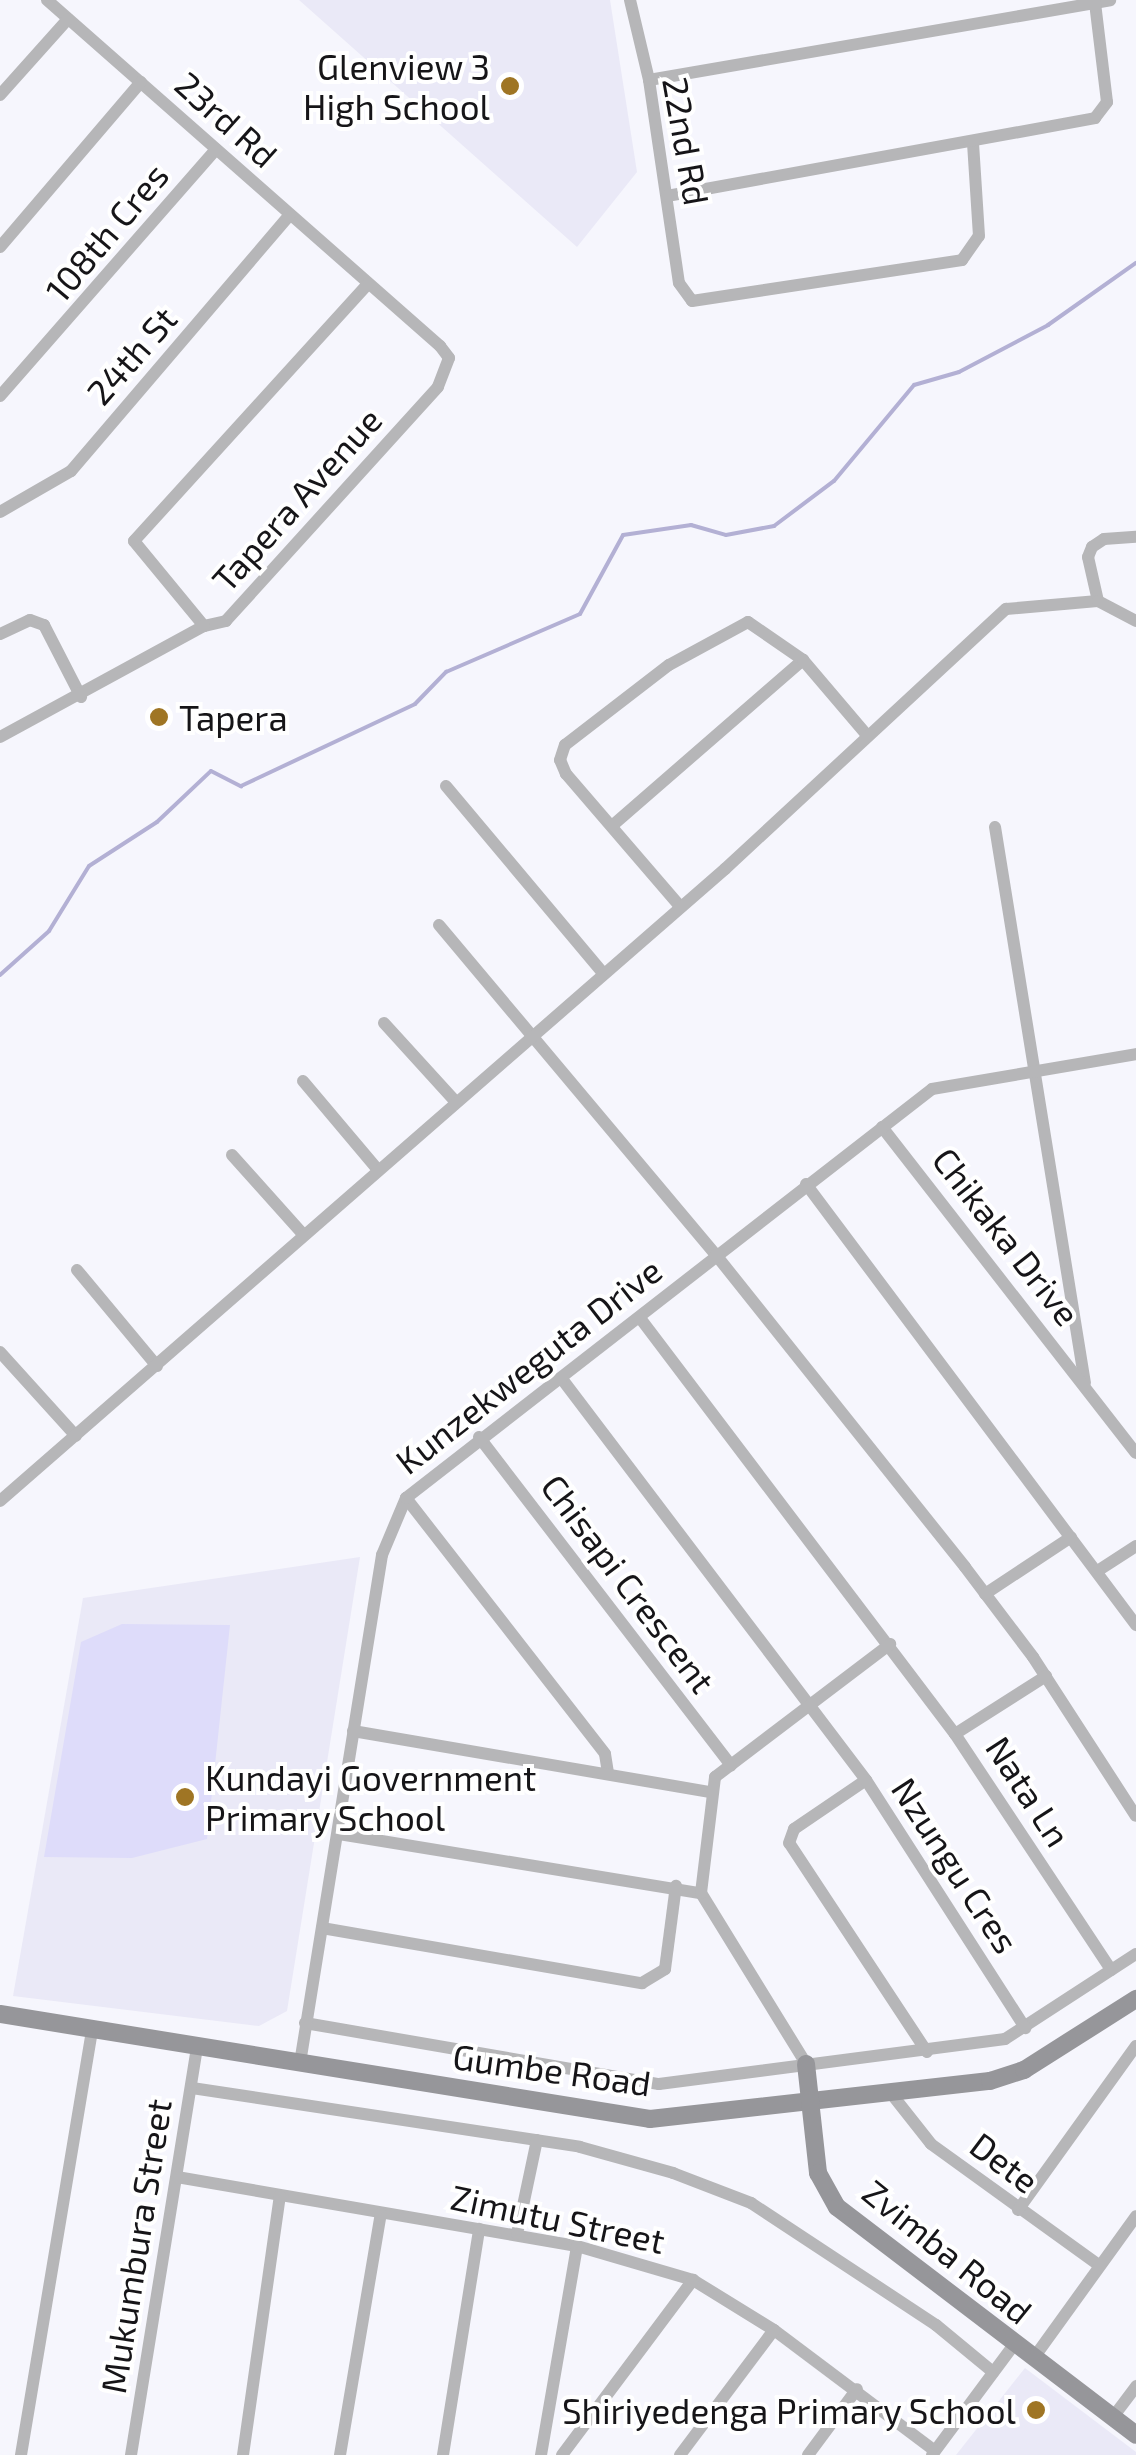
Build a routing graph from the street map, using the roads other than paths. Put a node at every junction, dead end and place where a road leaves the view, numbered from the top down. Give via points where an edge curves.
1 (47, 0) edge
2 (630, 0) edge
3 (1110, 0) edge
4 (1095, 3) junction
5 (68, 19) junction
6 (649, 80) junction
7 (140, 82) junction
8 (0, 96) edge
9 (973, 144) junction
10 (216, 149) junction
11 (668, 196) junction
12 (290, 215) junction
13 (0, 247) edge
14 (368, 284) junction
15 (0, 396) edge
16 (0, 512) edge
17 (1136, 537) edge
18 (1098, 601) junction
19 (1136, 621) edge
20 (204, 626) junction
21 (0, 634) edge
22 (803, 660) junction
23 (81, 696) junction
24 (866, 734) junction
25 (0, 736) edge
26 (446, 786) dead end
27 (613, 825) junction
28 (995, 826) dead end
29 (678, 904) junction
30 (439, 925) dead end
31 (602, 972) junction
32 (384, 1023) dead end
33 (530, 1038) junction
34 (1136, 1054) edge
35 (1037, 1069) junction
36 (303, 1081) dead end
37 (456, 1102) junction
38 (882, 1127) junction
39 (232, 1155) dead end
40 (378, 1170) junction
41 (806, 1184) junction
42 (302, 1233) junction
43 (716, 1255) junction
44 (77, 1270) dead end
45 (640, 1318) junction
46 (0, 1352) edge
47 (157, 1366) junction
48 (562, 1379) junction
49 (1085, 1383) junction
50 (76, 1436) junction
51 (479, 1437) junction
52 (1136, 1452) edge
53 (406, 1498) junction
54 (0, 1501) edge
55 (1071, 1537) junction
56 (1136, 1546) edge
57 (1099, 1570) junction
58 (986, 1594) junction
59 (1136, 1625) edge
60 (890, 1644) junction
61 (1046, 1676) junction
62 (811, 1705) junction
63 (352, 1731) junction
64 (955, 1734) junction
65 (730, 1765) junction
66 (608, 1773) junction
67 (866, 1780) junction
68 (709, 1792) junction
69 (1136, 1816) edge
70 (339, 1834) junction
71 (676, 1886) junction
72 (701, 1893) junction
73 (322, 1928) junction
74 (1136, 1954) edge
75 (1111, 1970) junction
76 (1136, 1999) edge
77 (0, 2014) edge
78 (306, 2023) junction
79 (1025, 2028) junction
80 (92, 2029) junction
81 (1136, 2046) edge
82 (197, 2047) junction
83 (927, 2052) junction
84 (300, 2063) junction
85 (806, 2064) junction
86 (192, 2088) junction
87 (890, 2092) junction
88 (807, 2100) junction
89 (537, 2140) junction
90 (177, 2176) junction
91 (280, 2196) junction
92 (1018, 2210) junction
93 (382, 2213) junction
94 (1136, 2216) edge
95 (479, 2229) junction
96 (516, 2234) junction
97 (577, 2246) junction
98 (1099, 2266) junction
99 (694, 2280) junction
100 (774, 2330) junction
101 (1013, 2346) junction
102 (1032, 2359) junction
103 (993, 2372) junction
104 (1136, 2386) edge
105 (857, 2390) junction
106 (1113, 2417) junction
107 (1136, 2435) edge
108 (934, 2453) edge
109 (21, 2455) edge
110 (131, 2455) edge
111 (242, 2455) edge
112 (340, 2455) edge
113 (442, 2455) edge
114 (541, 2455) edge
115 (562, 2455) edge
116 (680, 2455) edge
117 (808, 2455) edge

1 - 5 street, 23rd Rd
2 - 6 street, 22nd Rd
3 - 4 street
4 - 6 street
4 - 9 street via 1104,111
5 - 7 street, 23rd Rd
5 - 8 street
6 - 11 street, 22nd Rd
7 - 10 street, 23rd Rd
7 - 13 street, 108th Cres
9 - 11 street
9 - 11 street, 22nd Rd via 978,244 962,260 701,303 682,293
10 - 12 street, 23rd Rd
10 - 15 street, 108th Cres
12 - 14 street, 23rd Rd
12 - 16 street, 24th St via 72,470
14 - 20 street, Tapera Avenue via 134,541
14 - 20 street, Tapera Avenue via 440,346 449,358 448,373 226,621
17 - 18 street via 1104,539 1092,547 1088,557
18 - 19 street
18 - 24 street via 1006,608
20 - 23 street
21 - 23 street via 30,620 44,625
22 - 24 street
22 - 27 street
22 - 27 street via 767,630 748,622 734,625 669,665 565,746 560,760 566,774
23 - 25 street
24 - 29 street
26 - 31 street
27 - 29 street
28 - 35 street, Chikaka Drive
29 - 31 street
30 - 33 street
31 - 33 street
32 - 37 street
33 - 37 street
33 - 43 street
34 - 35 street, Kunzekweguta Drive
35 - 38 street, Kunzekweguta Drive via 932,1089
35 - 49 street, Chikaka Drive
36 - 40 street
37 - 40 street
38 - 41 street, Kunzekweguta Drive
38 - 49 street, Chikaka Drive
39 - 42 street
40 - 42 street
41 - 43 street, Kunzekweguta Drive
41 - 55 street
42 - 47 street
43 - 45 street, Kunzekweguta Drive
43 - 58 street
44 - 47 street
45 - 48 street, Kunzekweguta Drive
45 - 60 street
46 - 50 street
47 - 50 street
48 - 51 street, Kunzekweguta Drive
48 - 62 street
49 - 52 street, Chikaka Drive
50 - 54 street
51 - 53 street, Kunzekweguta Drive
51 - 65 street, Chisapi Crescent
53 - 63 street, Kunzekweguta Drive via 382,1555
53 - 66 street via 605,1754
55 - 57 street
55 - 58 street
56 - 57 street
57 - 59 street
58 - 61 street
60 - 62 street
60 - 64 street
61 - 64 street, Nata Ln
61 - 69 street
62 - 65 street
62 - 67 street
63 - 66 street
63 - 70 street, Kunzekweguta Drive
64 - 75 street, Nata Ln
65 - 68 street
66 - 68 street
67 - 79 street, Nzungu Cres
67 - 83 street, Nzungu Cres via 794,1828 789,1843
68 - 72 street
70 - 71 street
70 - 73 street, Kunzekweguta Drive
71 - 72 street
71 - 73 street via 666,1969 642,1983
72 - 85 street
73 - 78 street, Kunzekweguta Drive
74 - 75 street
75 - 79 street
76 - 87 street, Gumbe Road via 1024,2070 990,2081
77 - 80 street, Gumbe Road
78 - 84 street, Kunzekweguta Drive
78 - 85 street via 659,2084
79 - 83 street via 974,2047
80 - 82 street, Gumbe Road
80 - 109 street
81 - 92 street
82 - 84 street, Gumbe Road
82 - 86 street, Mukumbura Street
83 - 85 street
84 - 88 street, Gumbe Road via 650,2119
85 - 88 street, Zvimba Road
86 - 89 street
86 - 90 street, Mukumbura Street
87 - 88 street, Gumbe Road
87 - 92 street, Dete via 931,2144
88 - 101 street, Zvimba Road via 818,2172 837,2207
89 - 96 street
89 - 103 street via 673,2173 751,2202 936,2325
90 - 91 street, Zimutu Street
90 - 110 street, Mukumbura Street
91 - 93 street, Zimutu Street
91 - 111 street
92 - 98 street, Dete
93 - 95 street, Zimutu Street
93 - 112 street
94 - 98 street
95 - 96 street, Zimutu Street
95 - 113 street
96 - 97 street, Zimutu Street
97 - 99 street, Zimutu Street
97 - 114 street
98 - 102 street
99 - 100 street, Zimutu Street
99 - 115 street
100 - 105 street, Zimutu Street
100 - 116 street
101 - 102 street, Zvimba Road
101 - 103 street
102 - 106 street, Zvimba Road
103 - 108 street
104 - 106 street
105 - 108 street, Zimutu Street
105 - 117 street
106 - 107 street, Zvimba Road

